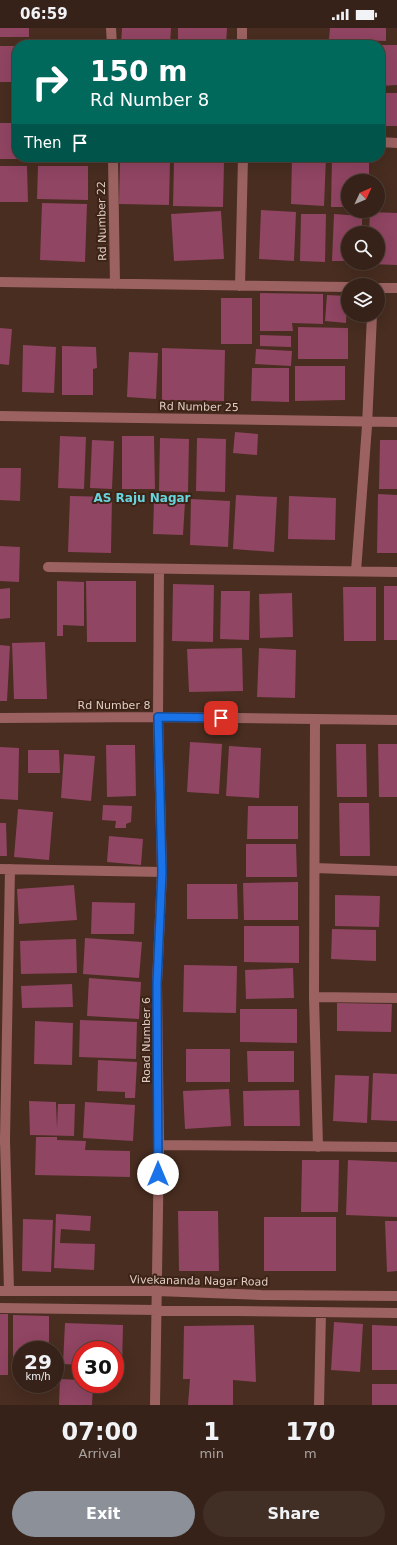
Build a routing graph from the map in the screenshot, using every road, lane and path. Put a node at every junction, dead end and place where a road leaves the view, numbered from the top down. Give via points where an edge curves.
1 (111, 28) edge
2 (242, 28) edge
3 (112, 40) edge
4 (242, 40) edge
5 (385, 142) edge
6 (397, 143) edge
7 (113, 162) edge
8 (243, 162) edge
9 (0, 282) edge
10 (115, 284) junction
11 (240, 286) junction
12 (341, 287) edge
13 (385, 288) edge
14 (397, 288) edge
15 (372, 322) edge
16 (0, 416) edge
17 (367, 421) junction
18 (397, 422) edge
19 (48, 567) dead end
20 (159, 569) junction
21 (356, 571) junction
22 (397, 572) edge
23 (158, 717) junction
24 (0, 718) edge
25 (315, 720) junction
26 (397, 720) edge
27 (315, 868) junction
28 (5, 869) edge
29 (397, 871) edge
30 (162, 872) junction
31 (314, 997) junction
32 (397, 998) edge
33 (3, 1140) edge
34 (159, 1145) junction
35 (318, 1146) junction
36 (397, 1147) edge
37 (4, 1291) edge
38 (157, 1291) junction
39 (397, 1296) edge
40 (0, 1308) edge
41 (157, 1310) junction
42 (321, 1312) junction
43 (397, 1313) edge
44 (155, 1405) edge
45 (319, 1405) edge

1 - 3 street
2 - 4 street
5 - 6 street
7 - 10 street, Rd Number 22
8 - 11 street
9 - 10 street
10 - 11 street
11 - 12 street
13 - 14 street
15 - 17 street
16 - 17 street, Rd Number 25
17 - 18 street, Rd Number 25
17 - 21 street
19 - 20 street
20 - 21 street
20 - 23 street, Road Number 6
21 - 22 street
23 - 24 street, Rd Number 8
23 - 25 street, Rd Number 8
23 - 30 street, Road Number 6
25 - 26 street, Rd Number 8
25 - 27 street
27 - 29 street
27 - 31 street
28 - 30 street
28 - 33 street
30 - 34 street, Road Number 6 via 157,983
31 - 32 street
31 - 35 street
33 - 37 street
34 - 35 street
34 - 38 street, Road Number 6
35 - 36 street
37 - 38 street, Vivekananda Nagar Road
38 - 39 street, Vivekananda Nagar Road
38 - 41 street, Road Number 6
40 - 41 street
41 - 42 street
41 - 44 street, Road Number 6
42 - 43 street
42 - 45 street

